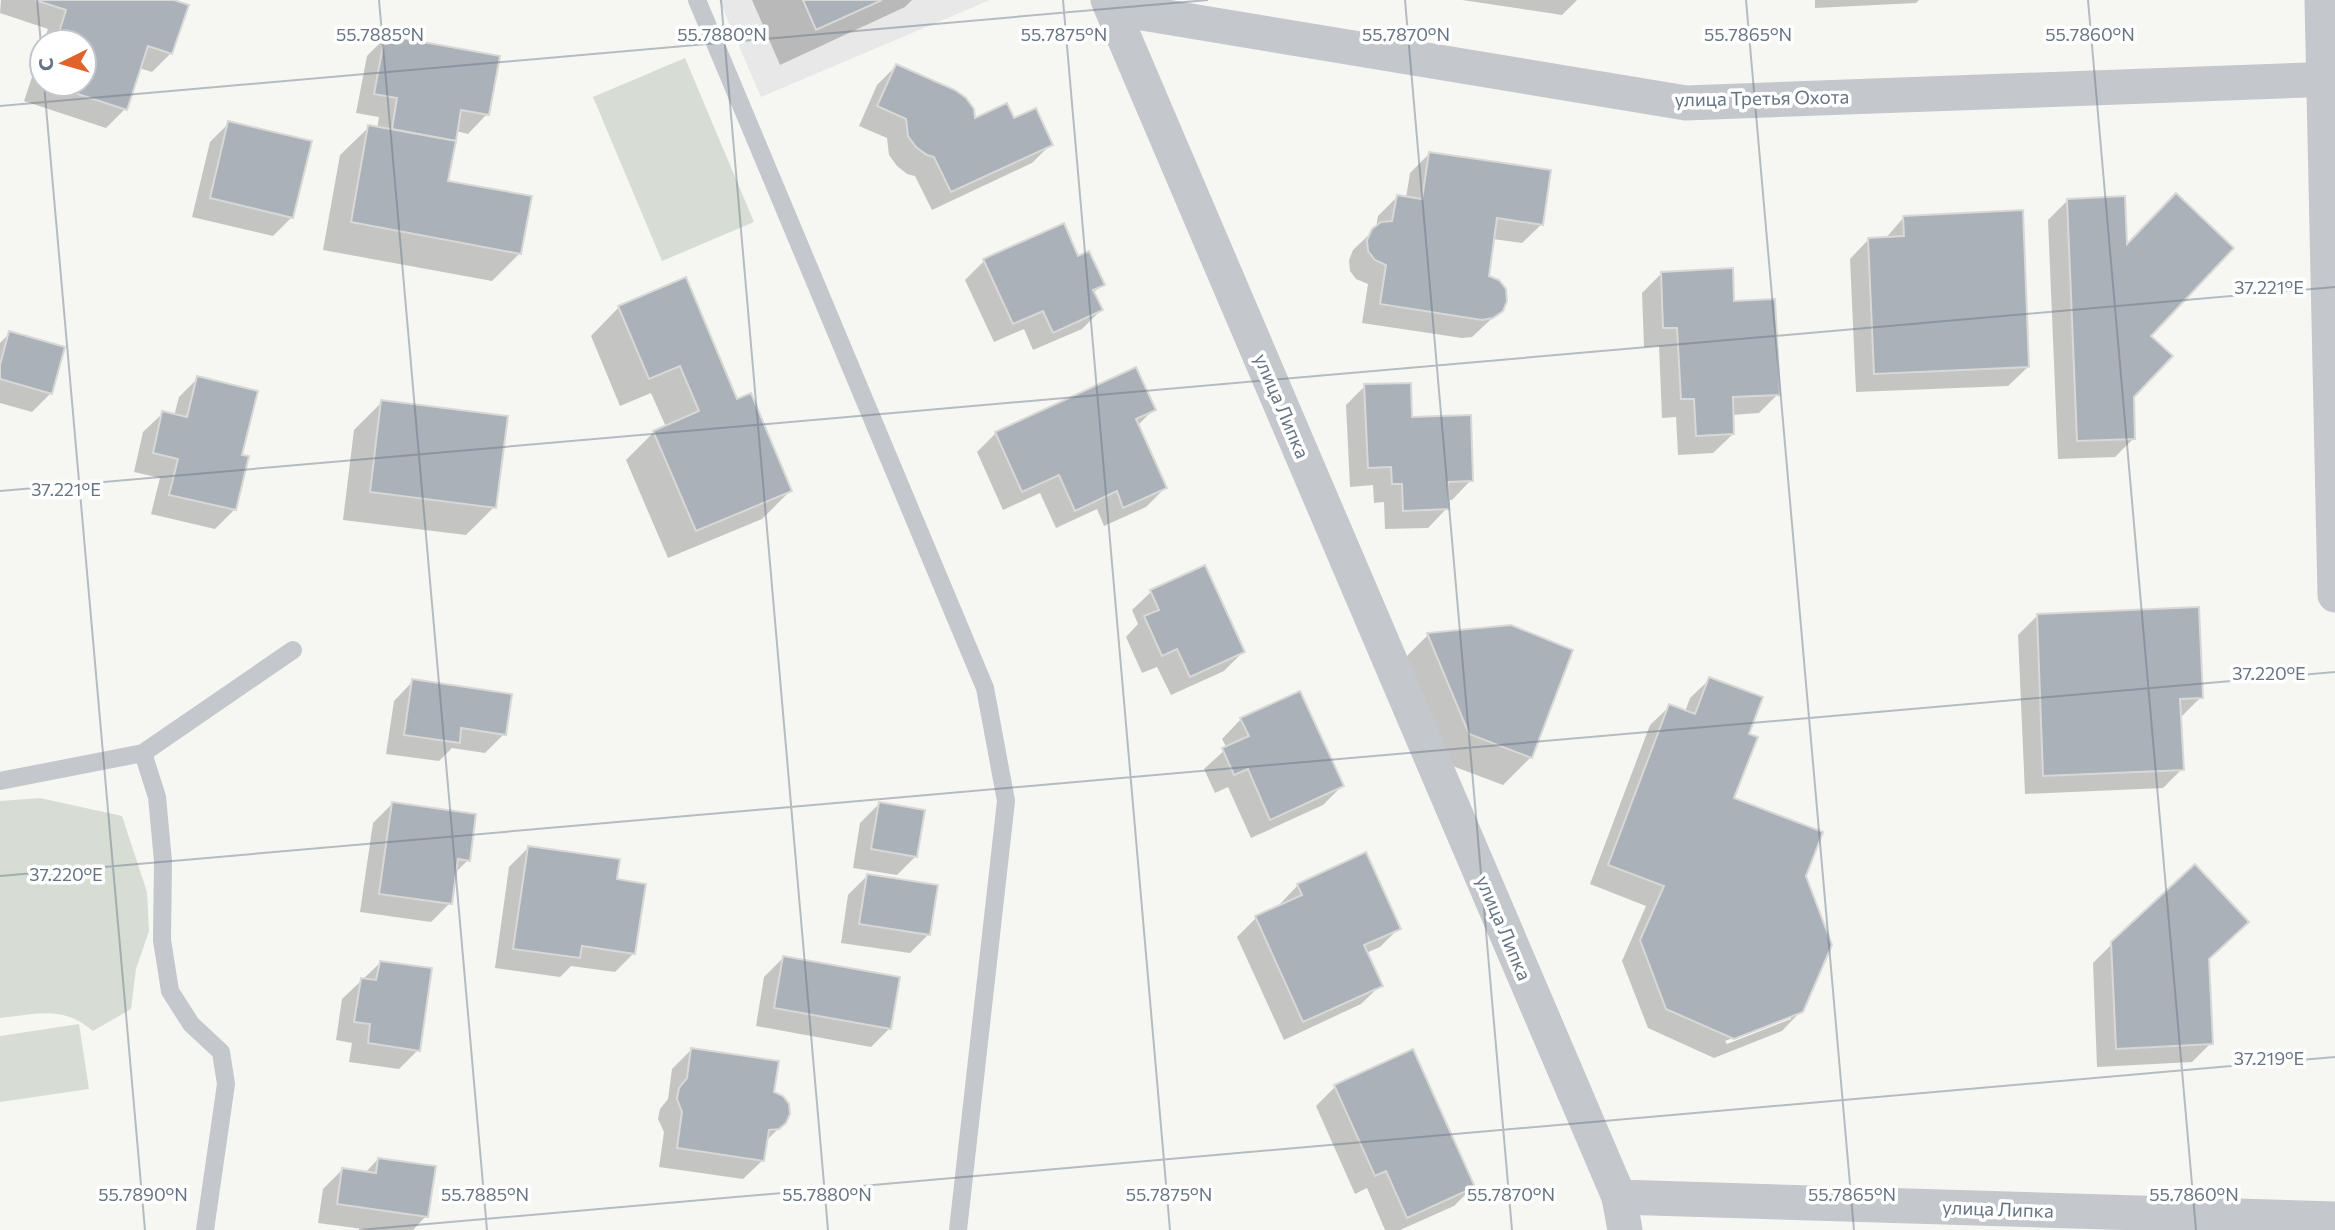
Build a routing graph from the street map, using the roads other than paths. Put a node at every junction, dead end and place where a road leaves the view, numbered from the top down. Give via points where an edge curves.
1 (697, 0) edge
2 (2322, 0) edge
3 (1110, 4) edge
4 (2330, 79) edge
5 (2335, 595) edge
6 (293, 650) dead end
7 (143, 753) junction
8 (0, 781) edge
9 (1622, 1213) edge
10 (2335, 1219) edge
11 (205, 1230) edge
12 (958, 1230) edge

1 - 12 lane via 985,688 1006,801
2 - 4 street
3 - 4 street, улица Третья Охота via 1686,103
3 - 9 street, улица Липка
4 - 5 street
6 - 7 lane
7 - 8 lane
7 - 11 lane via 158,797 162,940 170,991 191,1024 221,1052 226,1084
9 - 10 street, улица Липка

